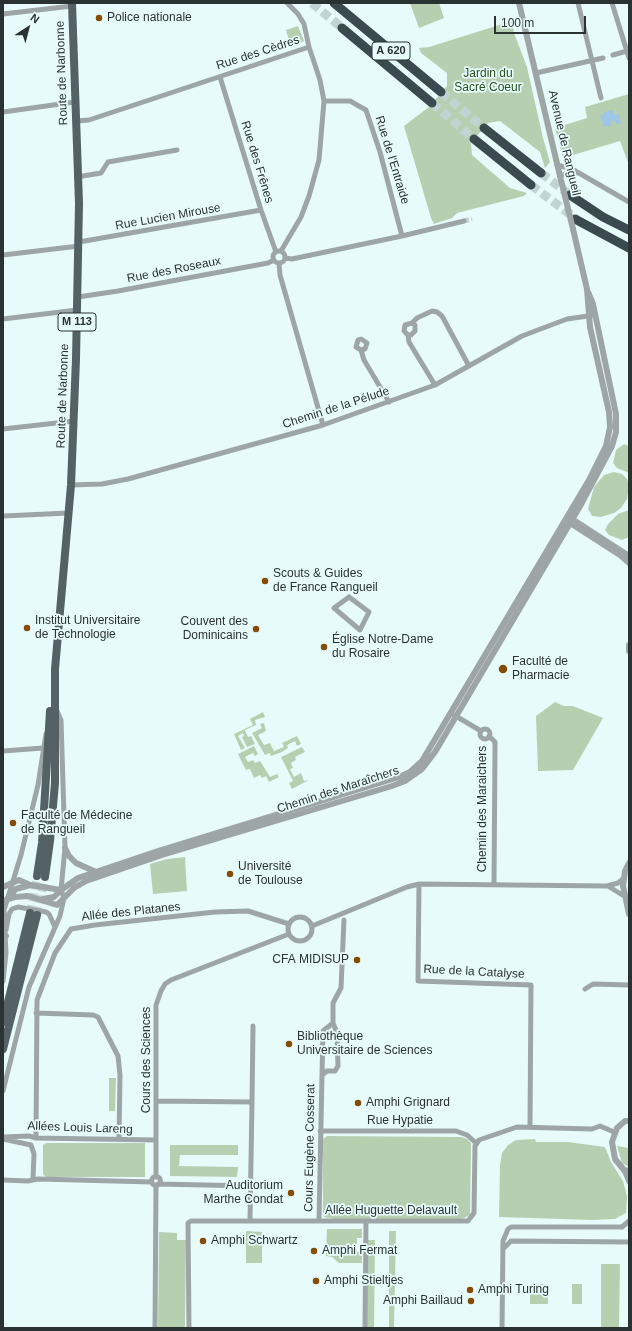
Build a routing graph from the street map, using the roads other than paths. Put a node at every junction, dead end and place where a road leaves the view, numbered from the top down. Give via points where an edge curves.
1 (287, 3) edge
2 (334, 3) edge
3 (519, 3) edge
4 (578, 3) edge
5 (612, 3) edge
6 (72, 5) edge
7 (3, 14) edge
8 (342, 28) tunnel mouth
9 (309, 47) junction
10 (627, 51) junction
11 (613, 55) dead end
12 (603, 58) dead end
13 (629, 58) edge
14 (592, 60) junction
15 (536, 73) junction
16 (220, 77) junction
17 (441, 92) tunnel mouth
18 (602, 98) dead end
19 (324, 101) junction
20 (75, 102) junction
21 (432, 103) tunnel mouth
22 (3, 112) edge
23 (76, 121) junction
24 (484, 128) tunnel mouth
25 (474, 139) tunnel mouth
26 (177, 150) dead end
27 (557, 165) junction
28 (541, 173) tunnel mouth
29 (577, 174) junction
30 (77, 176) junction
31 (560, 176) junction
32 (531, 185) tunnel mouth
33 (570, 195) tunnel mouth
34 (629, 202) edge
35 (260, 210) junction
36 (576, 218) tunnel mouth
37 (464, 222) tunnel mouth
38 (629, 230) edge
39 (402, 236) junction
40 (79, 244) junction
41 (629, 248) edge
42 (278, 252) junction
43 (3, 255) edge
44 (285, 258) junction
45 (274, 260) junction
46 (279, 263) junction
47 (78, 297) junction
48 (78, 310) junction
49 (592, 316) junction
50 (3, 319) edge
51 (412, 323) junction
52 (408, 335) junction
53 (361, 350) dead end
54 (469, 366) junction
55 (435, 385) junction
56 (389, 402) junction
57 (613, 420) joint
58 (74, 421) junction
59 (323, 425) junction
60 (3, 429) edge
61 (71, 485) junction
62 (69, 513) junction
63 (3, 516) edge
64 (569, 520) junction
65 (629, 556) edge
66 (629, 563) edge
67 (349, 597) joint
68 (629, 645) edge
69 (629, 651) edge
70 (55, 669) junction
71 (56, 708) junction
72 (454, 715) junction
73 (50, 728) junction
74 (42, 748) junction
75 (3, 751) edge
76 (65, 848) junction
77 (629, 864) edge
78 (96, 872) junction
79 (623, 878) junction
80 (12, 882) junction
81 (420, 884) junction
82 (30, 885) junction
83 (494, 885) junction
84 (607, 886) junction
85 (3, 887) edge
86 (61, 890) junction
87 (624, 896) junction
88 (64, 898) junction
89 (43, 899) junction
90 (5, 901) edge
91 (628, 905) edge
92 (629, 914) edge
93 (344, 920) dead end
94 (289, 924) junction
95 (312, 926) junction
96 (55, 927) junction
97 (4, 934) edge
98 (289, 934) junction
99 (3, 981) edge
100 (628, 985) edge
101 (585, 989) dead end
102 (36, 1013) junction
103 (3, 1022) edge
104 (333, 1023) junction
105 (253, 1026) dead end
106 (3, 1049) edge
107 (322, 1075) junction
108 (3, 1091) edge
109 (156, 1101) junction
110 (252, 1102) junction
111 (629, 1114) edge
112 (627, 1121) edge
113 (530, 1126) junction
114 (320, 1131) junction
115 (614, 1132) junction
116 (3, 1138) edge
117 (36, 1138) junction
118 (119, 1139) junction
119 (156, 1140) junction
120 (476, 1143) junction
121 (627, 1170) edge
122 (33, 1179) junction
123 (3, 1180) edge
124 (629, 1182) edge
125 (155, 1184) junction
126 (251, 1186) junction
127 (250, 1220) junction
128 (319, 1221) junction
129 (366, 1221) junction
130 (629, 1221) edge
131 (629, 1242) edge
132 (503, 1248) junction
133 (155, 1328) edge
134 (189, 1328) edge
135 (365, 1328) edge
136 (502, 1328) edge

1 - 9 street via 304,24
2 - 17 highway, A 620
3 - 15 street, Avenue de Rangueil
4 - 14 street
5 - 10 street
6 - 7 street
6 - 20 main road, Route de Narbonne / M 113
8 - 21 highway, A 620
9 - 16 street, Rue des Cèdres
9 - 19 street, Rue des Cèdres
10 - 11 street
10 - 13 street
12 - 14 street
14 - 15 street
14 - 18 street
15 - 27 street, Avenue de Rangueil
16 - 23 street, Rue des Cèdres via 89,120
16 - 35 street, Rue des Frênes
19 - 39 street, Rue de l'Entraide via 350,101 366,110
19 - 42 street, Rue des Cèdres via 319,160 309,196 301,217
20 - 22 street
20 - 23 main road, Route de Narbonne / M 113
23 - 30 main road, Route de Narbonne / M 113
24 - 28 highway
25 - 32 highway
26 - 30 street via 108,162 100,173
27 - 29 street
27 - 31 street, Avenue de Rangueil
29 - 31 street via 570,172
29 - 34 street
30 - 40 main road, Route de Narbonne / M 113
31 - 49 street, Avenue de Rangueil, bridge
33 - 38 highway
35 - 40 street, Rue Lucien Mirouse
35 - 42 street, Rue des Frênes
36 - 41 highway
37 - 39 street
39 - 44 street via 292,259
40 - 43 street, Rue Lucien Mirouse
40 - 47 main road, Route de Narbonne / M 113
42 - 44 street
42 - 45 street via 273,256
44 - 46 street
45 - 46 street
45 - 47 street, Rue des Roseaux via 216,273
46 - 59 street via 282,282
47 - 48 main road, Route de Narbonne / M 113
48 - 50 street
48 - 58 main road, Route de Narbonne / M 113
49 - 54 street, Chemin de la Pélude via 567,319 522,336
49 - 57 street, Avenue de Rangueil
51 - 52 street via 405,325 404,331
51 - 52 street via 416,331
51 - 54 street via 427,313 437,312 442,316
52 - 55 street via 408,342
53 - 56 street via 364,360
54 - 55 street, Chemin de la Pélude
55 - 56 street, Chemin de la Pélude
56 - 59 street, Chemin de la Pélude
57 - 64 street, Chemin des Maraîchers via 602,456
58 - 60 street
58 - 61 main road, Route de Narbonne / M 113
59 - 61 street, Chemin de la Pélude via 128,479 102,484
61 - 62 main road, Route de Narbonne / M 113
62 - 63 street
62 - 70 main road, Route de Narbonne / M 113
64 - 65 street
64 - 66 street
64 - 72 street, Chemin des Maraîchers
67 - 67 street via 369,612 360,630 334,608
68 - 69 street
70 - 71 main road, Route de Narbonne / M 113
70 - 73 main road, Route de Narbonne / M 113
71 - 73 main road, Route de Narbonne / M 113 via 55,783 50,841 41,876
71 - 76 street, Route de Narbonne via 61,720
72 - 78 street, Chemin des Maraîchers via 422,761 399,778 173,846
72 - 83 street, Chemin des Maraichers via 481,731 482,738 489,736 495,742
72 - 88 street, Chemin des Maraîchers via 431,759 405,781 162,855 86,881
73 - 74 street, Route de Narbonne via 45,735
74 - 75 street
74 - 80 street, Route de Narbonne via 38,785
76 - 78 street via 76,863
76 - 86 street, Route de Narbonne
77 - 79 street
78 - 86 street, Chemin des Maraîchers via 72,881
79 - 84 street via 618,883
79 - 87 street
80 - 82 street via 19,880
80 - 85 street
80 - 90 street, Route de Narbonne
81 - 83 street
81 - 95 street
81 - 113 street, Rue de la Catalyse via 418,981 530,985
82 - 86 street
82 - 90 street via 16,889
83 - 84 street
84 - 87 street
86 - 88 street, Route de Narbonne
86 - 89 street, Chemin des Maraîchers via 54,897
87 - 91 street
88 - 89 street via 56,905
88 - 96 street
89 - 90 street via 28,896
90 - 97 street, Route de Narbonne
91 - 92 street
93 - 104 street, Cours Eugène Cosserat via 341,988 333,1003
94 - 95 street via 293,918 299,916 307,919
94 - 98 street
94 - 102 street, Allée des Platanes via 248,911 215,912 76,927 66,935 55,953 41,986
95 - 98 street via 311,934 304,940 296,940
96 - 97 street via 46,912 18,907 12,909 9,914
96 - 108 street via 29,988
97 - 99 street, Route de Narbonne
98 - 109 street, Cours des Sciences via 165,984 156,1005
100 - 101 street via 593,984
102 - 117 street, Allée des Platanes
102 - 118 street via 98,1017 118,1056
103 - 106 main road via 33,914
104 - 107 street, Cours Eugène Cosserat via 323,1031
104 - 107 street, Cours Eugène Cosserat via 337,1033 338,1066 335,1071 327,1071
105 - 110 street
107 - 114 street, Cours Eugène Cosserat
109 - 110 street, Cours des Sciences
109 - 119 street, Cours des Sciences
110 - 126 street
111 - 112 street
112 - 115 street
113 - 115 street via 600,1126
113 - 120 street via 517,1127
114 - 120 street, Rue Hypatie via 456,1131 468,1135
114 - 128 street, Cours Eugène Cosserat
115 - 121 street via 613,1153 619,1165
116 - 117 street, Allées Louis Lareng
116 - 122 street via 32,1145
117 - 118 street, Allées Louis Lareng
118 - 119 street, Allées Louis Lareng
119 - 125 street, Cours des Sciences via 156,1176 160,1179
120 - 129 street, Allée Huguette Delavault via 474,1213 468,1221
121 - 124 street
122 - 123 street
122 - 125 street
125 - 126 street
125 - 133 street
126 - 127 street
127 - 128 street, Allée Huguette Delavault
127 - 134 street, Allée Huguette Delavault via 191,1221 188,1224
128 - 129 street, Allée Huguette Delavault
129 - 135 street
130 - 132 street via 622,1227 511,1227 504,1235
131 - 132 street via 511,1241
132 - 136 street

